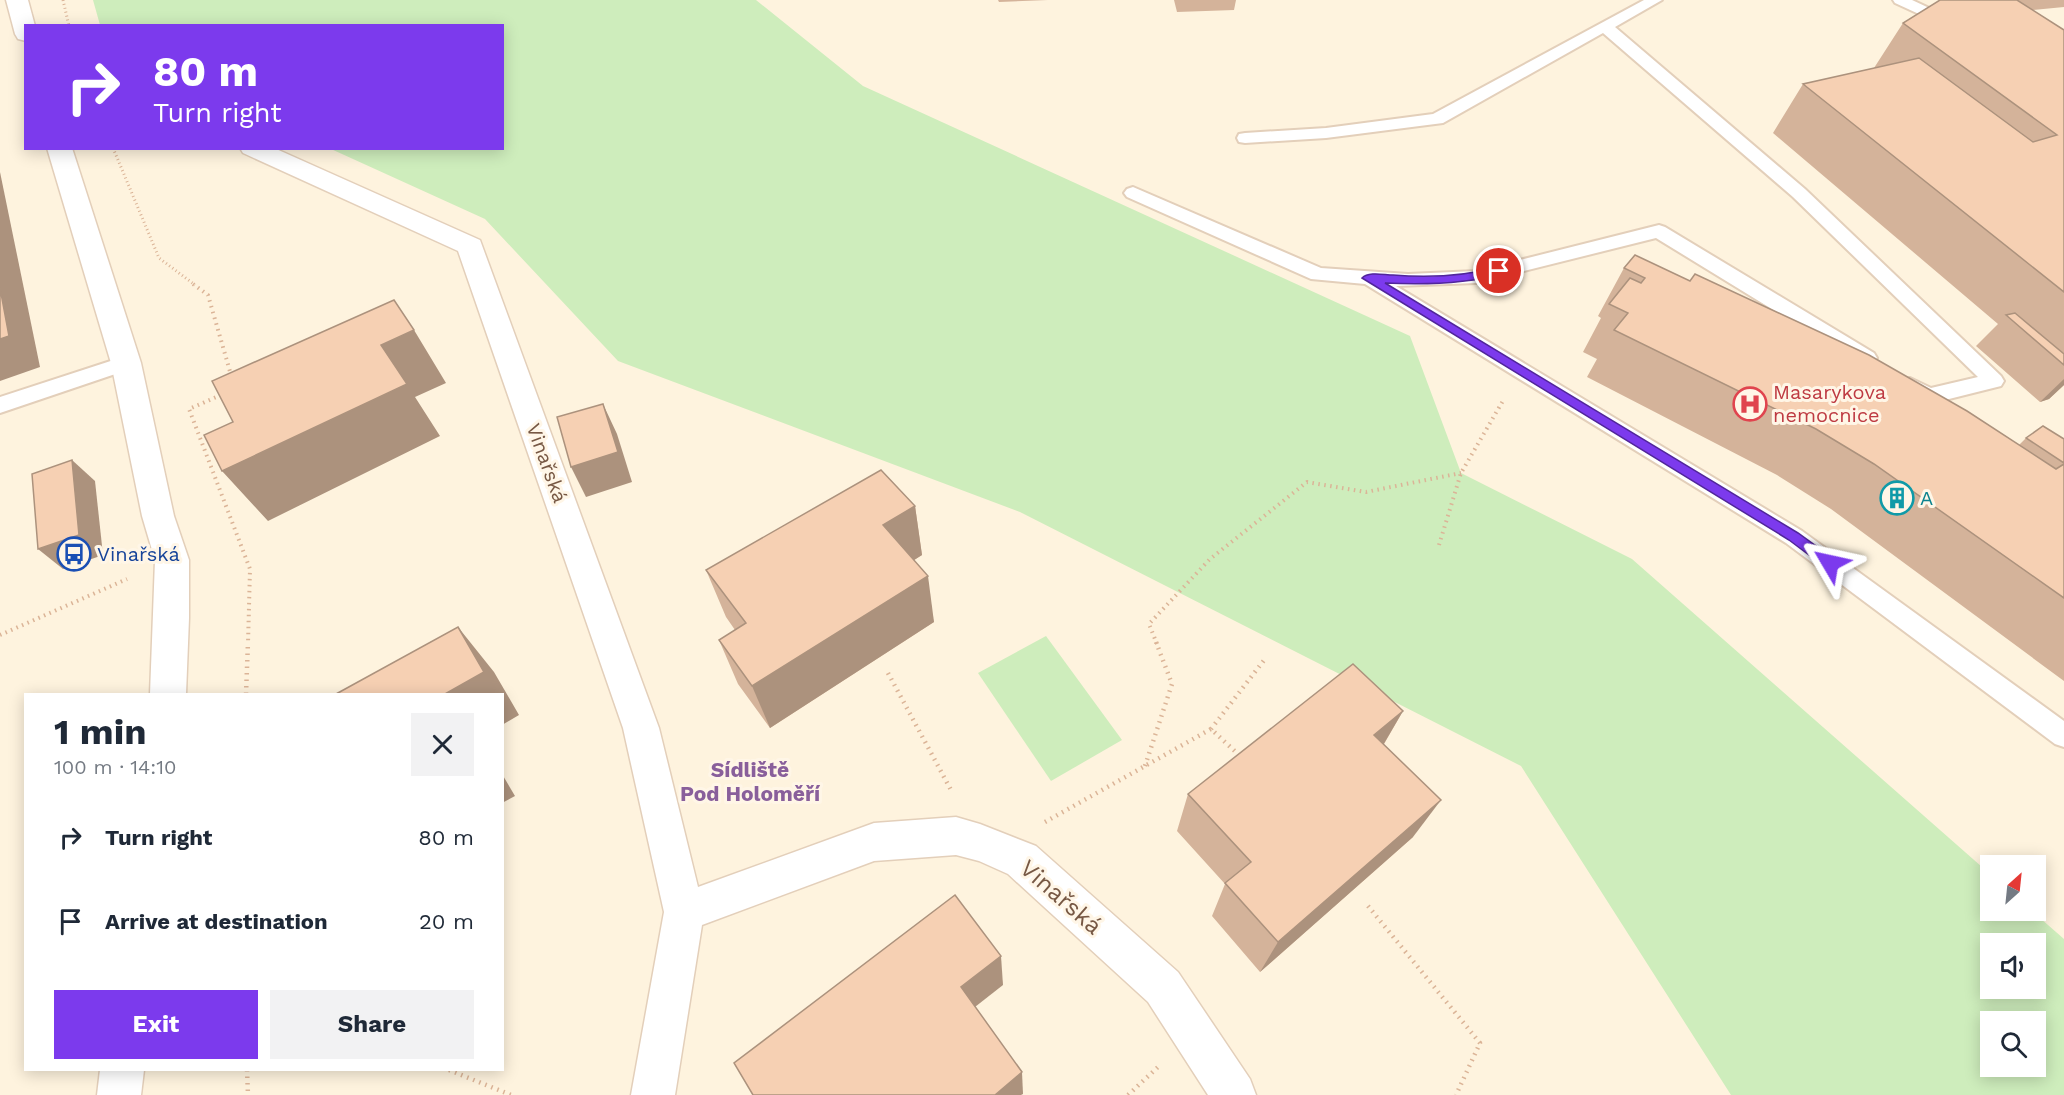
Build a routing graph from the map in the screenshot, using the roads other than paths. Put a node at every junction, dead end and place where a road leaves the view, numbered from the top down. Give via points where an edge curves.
1 (17, 0) edge
2 (1655, 0) edge
3 (1900, 0) edge
4 (24, 26) edge
5 (1604, 26) junction
6 (1965, 29) edge
7 (1245, 138) dead end
8 (61, 150) edge
9 (256, 150) edge
10 (1133, 193) dead end
11 (1368, 278) junction
12 (126, 363) junction
13 (1879, 365) edge
14 (1899, 378) edge
15 (0, 405) edge
16 (168, 693) edge
17 (2064, 736) edge
18 (684, 912) junction
19 (122, 1071) edge
20 (118, 1095) edge
21 (653, 1095) edge
22 (1234, 1095) edge

1 - 4 street
2 - 5 lane
3 - 6 lane
5 - 7 lane via 1437,119 1326,133
5 - 14 lane via 1799,193 1994,381 1929,396
8 - 12 street
9 - 18 street, Vinařská via 470,246 641,728
10 - 11 lane via 1318,274
11 - 13 lane via 1476,277 1659,231
11 - 17 lane via 1794,537
12 - 15 lane
12 - 16 street via 158,516 172,560
18 - 21 street, Vinařská
18 - 22 street, Vinařská via 874,842 956,836 1022,860 1163,987
19 - 20 street

